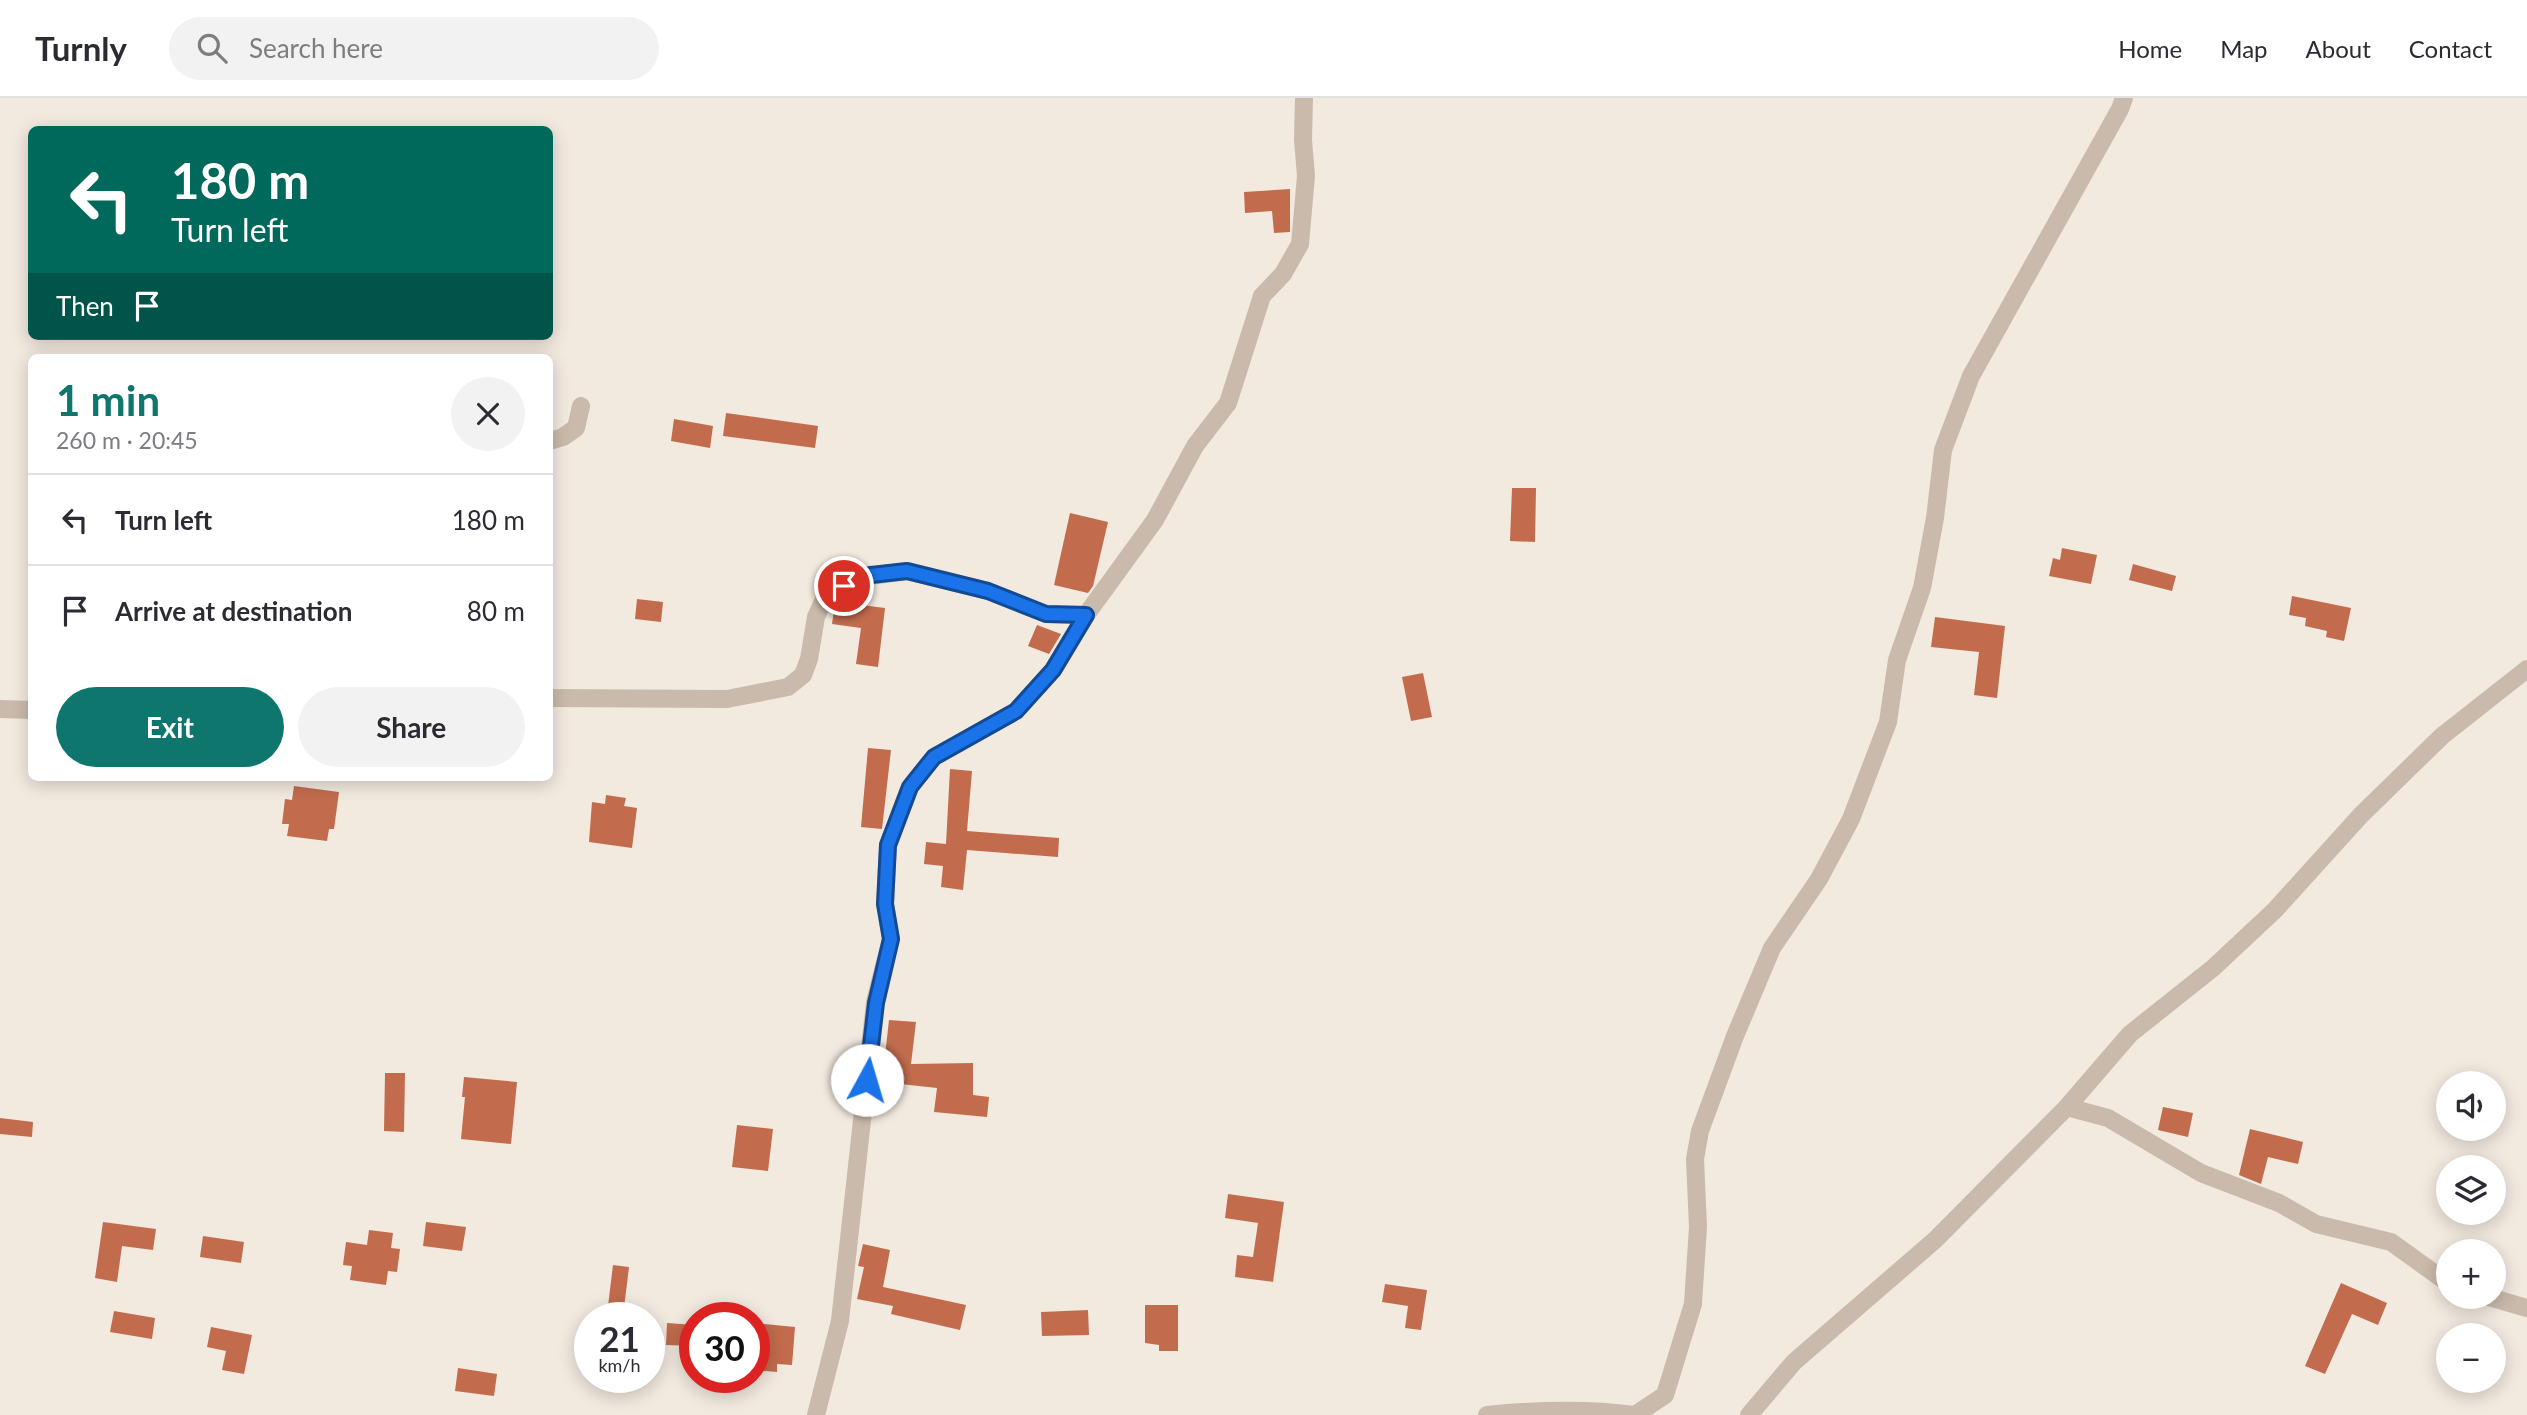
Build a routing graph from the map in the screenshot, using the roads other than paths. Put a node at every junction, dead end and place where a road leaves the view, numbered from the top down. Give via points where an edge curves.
1 (1304, 98) edge
2 (2124, 98) edge
3 (581, 406) dead end
4 (553, 440) edge
5 (1086, 615) junction
6 (2527, 668) edge
7 (553, 698) edge
8 (0, 709) edge
9 (28, 710) edge
10 (2067, 1107) junction
11 (2436, 1274) edge
12 (2506, 1302) edge
13 (2527, 1308) edge
14 (816, 1415) edge
15 (1487, 1415) edge
16 (1634, 1415) edge
17 (1749, 1415) edge

1 - 5 street via 1306,176 1300,244 1283,274 1262,296 1228,404 1195,446 1155,520
2 - 16 street via 1971,376 1943,450 1922,588 1897,660 1888,722 1851,819 1819,879 1772,948 1700,1131 1695,1159 1698,1227 1693,1304 1665,1395
3 - 4 street via 576,428
5 - 7 street via 1046,614 988,591 907,571 862,576 826,595 816,617 803,675 788,687 727,699
5 - 14 street via 1053,670 1016,711 934,757 910,787 888,845 885,904 891,939 876,1003 840,1321
6 - 10 street via 2442,736 2266,918 2213,968 2130,1034
8 - 9 street
10 - 11 street via 2108,1118 2201,1173 2279,1203 2316,1224 2391,1241
10 - 17 street via 1934,1240 1794,1362
12 - 13 street
15 - 16 street via 1545,1410

